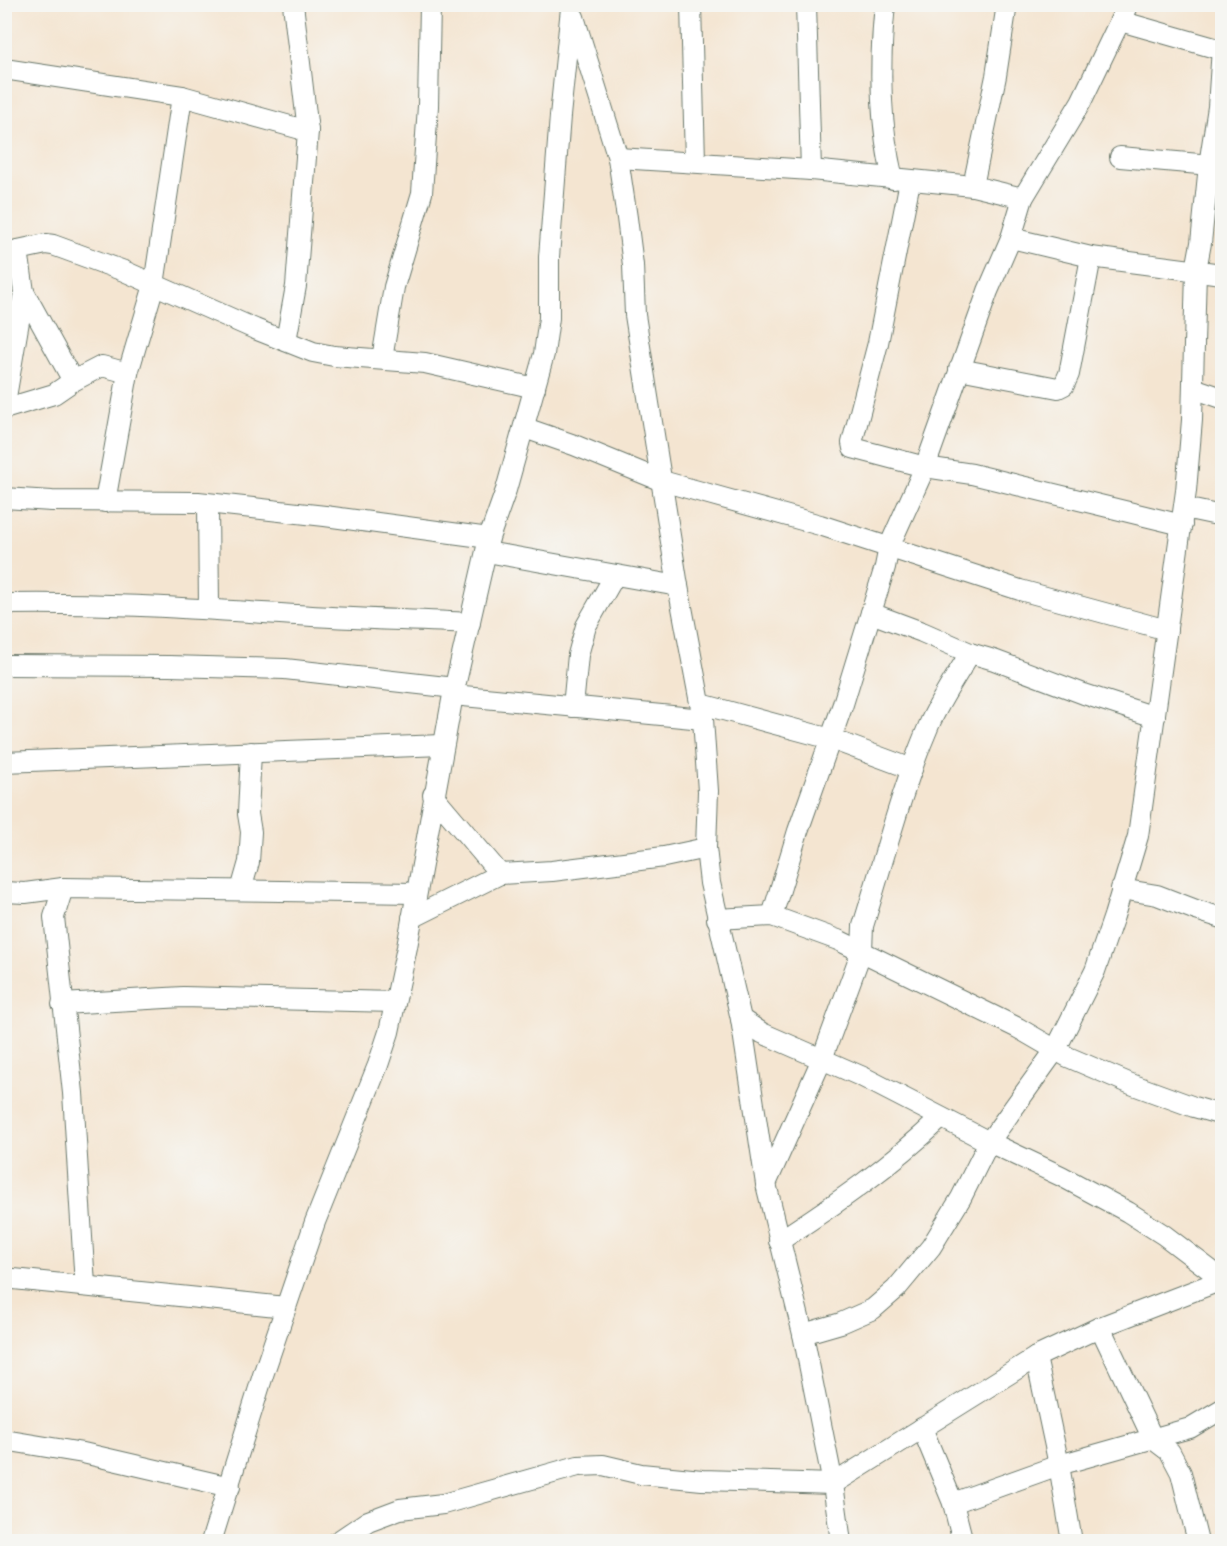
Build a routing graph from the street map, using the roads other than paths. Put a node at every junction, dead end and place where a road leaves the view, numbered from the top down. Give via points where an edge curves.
1 (293, 4) edge
2 (430, 4) edge
3 (691, 4) edge
4 (806, 4) edge
5 (885, 4) edge
6 (1007, 4) edge
7 (572, 6) edge
8 (1124, 13) edge
9 (1222, 49) edge
10 (4, 69) edge
11 (182, 96) junction
12 (308, 131) junction
13 (1120, 157) dead end
14 (618, 158) junction
15 (695, 162) junction
16 (1216, 166) edge
17 (810, 171) junction
18 (902, 180) junction
19 (973, 186) junction
20 (1023, 198) junction
21 (1011, 238) junction
22 (11, 251) edge
23 (1091, 257) junction
24 (1196, 270) junction
25 (1222, 274) edge
26 (154, 285) junction
27 (24, 292) junction
28 (286, 341) junction
29 (382, 359) junction
30 (959, 369) junction
31 (128, 373) junction
32 (73, 381) junction
33 (535, 388) junction
34 (1193, 388) junction
35 (1222, 398) edge
36 (4, 409) edge
37 (525, 428) junction
38 (925, 467) junction
39 (662, 481) junction
40 (4, 498) edge
41 (105, 502) junction
42 (208, 504) junction
43 (1183, 516) junction
44 (1222, 516) edge
45 (488, 545) junction
46 (889, 547) junction
47 (615, 575) junction
48 (678, 586) junction
49 (4, 604) edge
50 (209, 608) junction
51 (871, 613) junction
52 (470, 623) junction
53 (1167, 630) junction
54 (970, 654) junction
55 (4, 665) edge
56 (454, 691) junction
57 (573, 707) junction
58 (702, 712) junction
59 (1155, 717) junction
60 (831, 739) junction
61 (442, 745) junction
62 (251, 752) junction
63 (4, 762) edge
64 (912, 769) junction
65 (433, 795) junction
66 (706, 848) junction
67 (500, 874) junction
68 (63, 888) junction
69 (1121, 889) junction
70 (241, 890) junction
71 (4, 892) edge
72 (25, 893) junction
73 (416, 893) junction
74 (772, 916) junction
75 (54, 917) junction
76 (412, 918) junction
77 (1222, 918) edge
78 (717, 919) junction
79 (862, 950) junction
80 (395, 1002) junction
81 (62, 1004) junction
82 (741, 1019) junction
83 (1056, 1049) junction
84 (822, 1059) junction
85 (1222, 1115) edge
86 (941, 1118) junction
87 (989, 1142) junction
88 (766, 1184) junction
89 (779, 1241) junction
90 (4, 1278) edge
91 (1222, 1279) edge
92 (85, 1285) junction
93 (286, 1307) junction
94 (1100, 1328) junction
95 (803, 1334) junction
96 (1036, 1357) junction
97 (1222, 1409) edge
98 (922, 1428) junction
99 (1153, 1439) junction
100 (4, 1440) edge
101 (1059, 1465) junction
102 (833, 1484) junction
103 (230, 1487) junction
104 (953, 1503) junction
105 (211, 1542) edge
106 (337, 1542) edge
107 (841, 1542) edge
108 (963, 1542) edge
109 (1072, 1542) edge
110 (1198, 1542) edge

1 - 12 street
2 - 29 street via 422,193 394,287
3 - 15 street
4 - 17 street
5 - 18 street via 881,109 886,147
6 - 19 street
7 - 14 street
7 - 33 street via 552,222 549,318
8 - 9 street
8 - 20 street via 1081,102
9 - 16 street
10 - 11 street
11 - 12 street
11 - 26 street
12 - 28 street via 296,286
13 - 16 street
14 - 15 street
14 - 39 street via 635,315
15 - 17 street
16 - 24 street
17 - 18 street
18 - 19 street
18 - 38 street via 878,343 852,443 855,450
19 - 20 street
20 - 21 street
21 - 23 street
21 - 30 street
22 - 26 street via 52,244
22 - 27 street
23 - 24 street
23 - 30 street via 1064,385 1058,388
24 - 25 street
24 - 34 street
26 - 28 street
26 - 31 street
27 - 32 street
27 - 36 street
28 - 29 street via 324,354
29 - 33 street via 425,363
30 - 38 street
31 - 32 street via 102,366
31 - 41 street
32 - 36 street via 54,394
33 - 37 street
34 - 35 street
34 - 43 street
37 - 39 street
37 - 45 street
38 - 43 street
38 - 46 street
39 - 46 street
39 - 48 street
40 - 41 street
41 - 42 street
42 - 45 street via 325,516
42 - 50 street
43 - 44 street
43 - 53 street
45 - 47 street
45 - 52 street
46 - 51 street
46 - 53 street via 1020,590
47 - 48 street
47 - 57 street via 586,626 578,655
48 - 58 street
49 - 50 street
50 - 52 street
51 - 54 street
51 - 60 street
52 - 56 street
53 - 59 street
54 - 59 street
54 - 64 street via 930,724
55 - 56 street via 285,669
56 - 57 street
56 - 61 street
57 - 58 street
58 - 60 street
58 - 66 street via 708,791
59 - 69 street via 1138,836
60 - 64 street
60 - 74 street
61 - 62 street
61 - 65 street
62 - 63 street
62 - 70 street via 249,862
64 - 79 street via 863,926
65 - 67 street
65 - 73 street
66 - 67 street via 664,857
66 - 78 street
67 - 76 street
68 - 70 street
68 - 72 street
68 - 75 street
69 - 77 street via 1157,895
69 - 83 street via 1095,971
70 - 73 street
71 - 72 street
72 - 75 street
73 - 76 street
74 - 78 street
74 - 79 street
75 - 81 street
76 - 80 street
78 - 82 street
79 - 83 street
79 - 84 street
80 - 81 street via 183,997
80 - 93 street via 378,1065 315,1222
81 - 92 street via 73,1093
82 - 84 street via 762,1033
82 - 88 street
83 - 85 street via 1100,1072
83 - 87 street
84 - 86 street
84 - 88 street
86 - 87 street
86 - 89 street via 871,1178
87 - 91 street via 1128,1212
87 - 95 street via 962,1198 931,1247 896,1289 873,1309
88 - 89 street
89 - 95 street
90 - 92 street
91 - 94 street
92 - 93 street
93 - 103 street
94 - 96 street
94 - 99 street
95 - 102 street
96 - 98 street
96 - 101 street
97 - 99 street via 1190,1428
98 - 102 street
98 - 104 street
99 - 101 street
99 - 110 street via 1170,1452 1181,1473
100 - 103 street via 83,1452
101 - 104 street
101 - 109 street
102 - 106 street via 702,1480 641,1474 603,1465 578,1466 443,1504 400,1509 368,1521
102 - 107 street
103 - 105 street
104 - 108 street

